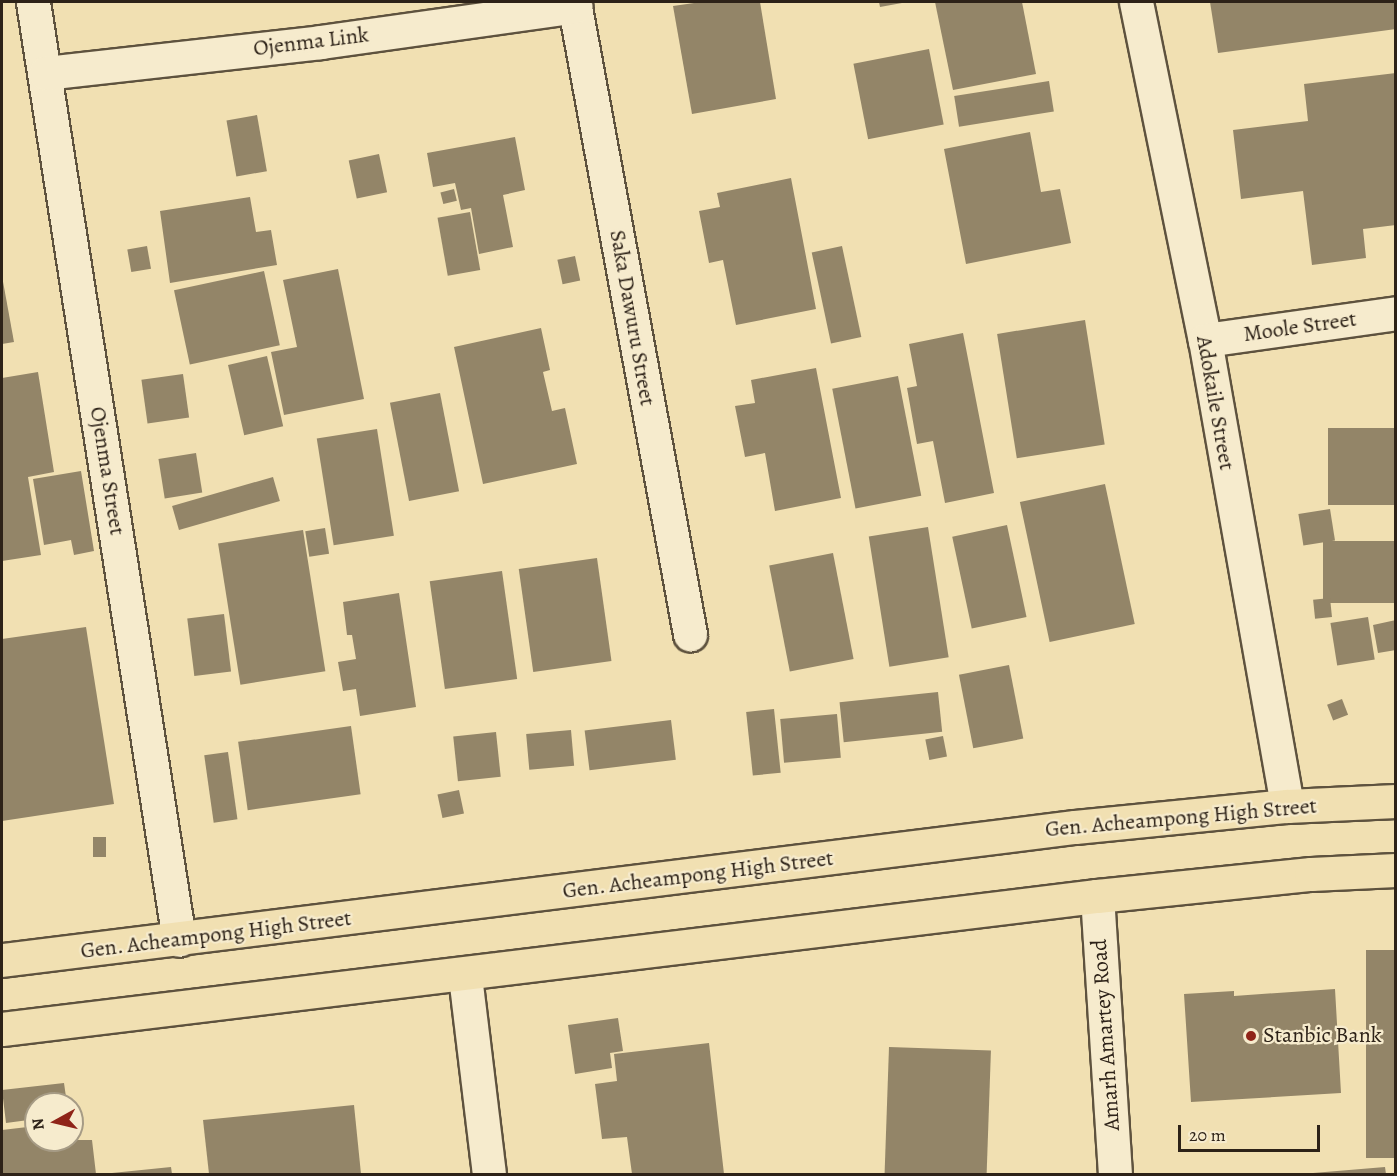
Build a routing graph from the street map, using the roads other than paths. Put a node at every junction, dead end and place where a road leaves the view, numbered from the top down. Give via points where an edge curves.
1 (33, 2) edge
2 (1136, 2) edge
3 (575, 4) edge
4 (45, 73) junction
5 (1395, 313) edge
6 (1205, 340) junction
7 (690, 634) dead end
8 (1395, 801) edge
9 (1287, 806) junction
10 (1395, 870) edge
11 (1097, 896) junction
12 (179, 940) junction
13 (2, 960) edge
14 (465, 976) junction
15 (2, 1029) edge
16 (489, 1174) edge
17 (1115, 1174) edge

1 - 4 street, Ojenma Street
2 - 6 street, Adokaile Street
3 - 4 street, Ojenma Link via 320,42
3 - 7 street, Saka Dawuru Street
4 - 12 street, Ojenma Street
5 - 6 street, Moole Street
6 - 9 street, Adokaile Street
8 - 9 main road, Gen. Acheampong High Street
9 - 12 main road, Gen. Acheampong High Street via 1051,830
10 - 11 main road via 1311,874
11 - 14 main road
11 - 17 street, Amarh Amartey Road
12 - 13 main road, Gen. Acheampong High Street
14 - 15 main road
14 - 16 street

